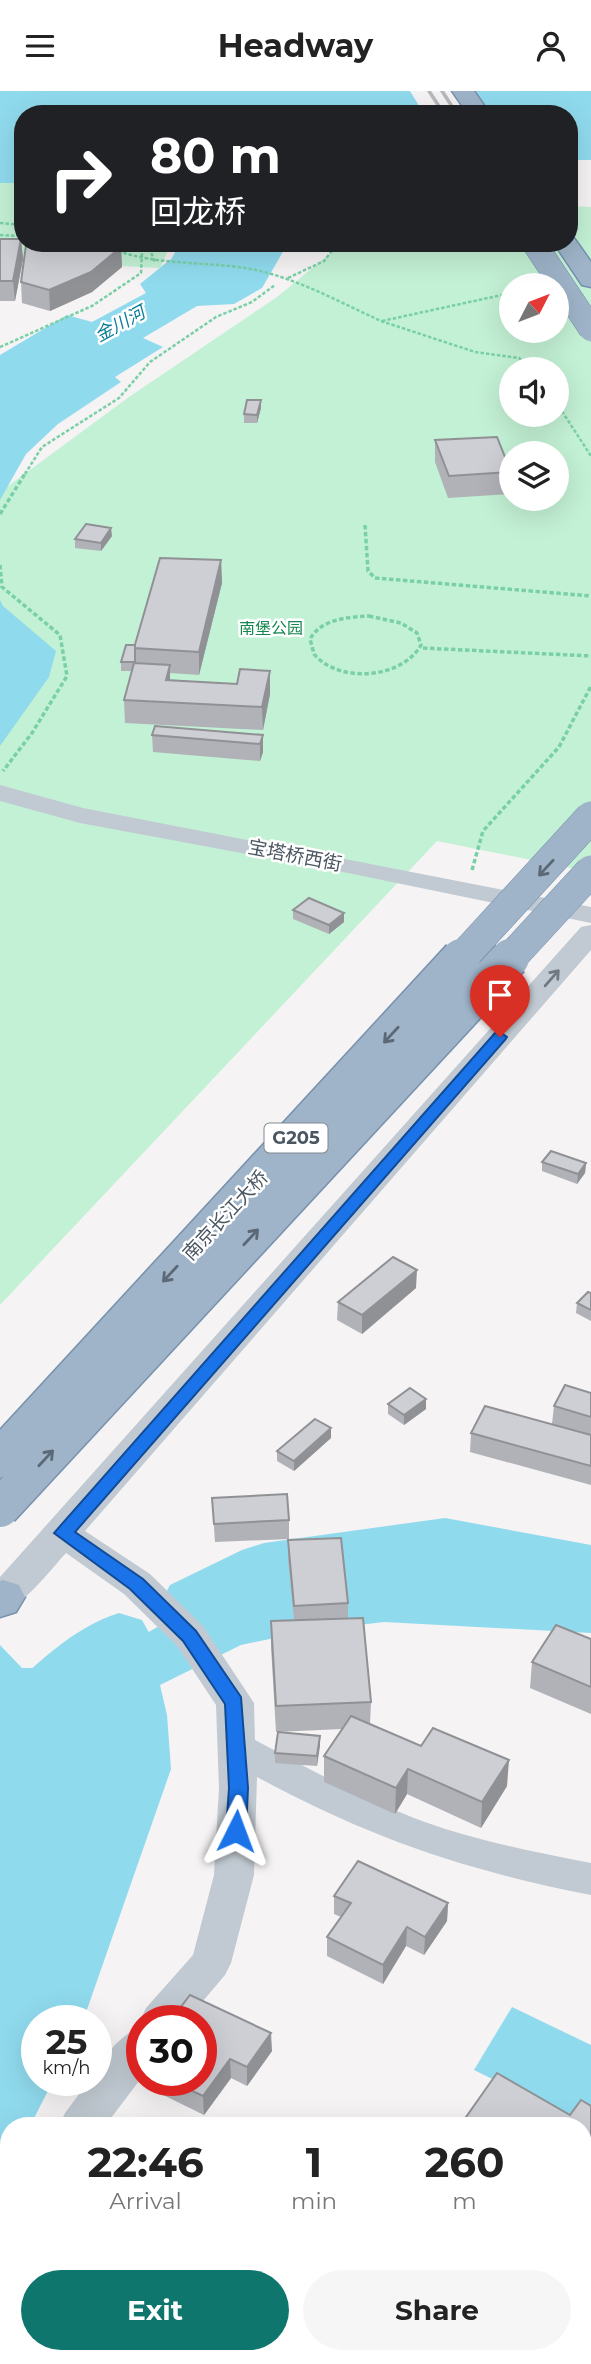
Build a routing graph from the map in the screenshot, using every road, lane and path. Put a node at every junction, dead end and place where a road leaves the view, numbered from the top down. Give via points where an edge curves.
1 (121, 252) edge
2 (141, 252) edge
3 (151, 252) edge
4 (335, 252) edge
5 (540, 252) edge
6 (572, 252) edge
7 (155, 262) junction
8 (288, 278) junction
9 (591, 279) edge
10 (275, 285) dead end
11 (499, 295) edge
12 (381, 321) junction
13 (591, 329) edge
14 (0, 347) edge
15 (512, 357) edge
16 (569, 422) edge
17 (591, 456) edge
18 (0, 514) edge
19 (365, 525) dead end
20 (0, 565) edge
21 (591, 596) edge
22 (422, 648) junction
23 (591, 656) edge
24 (591, 686) edge
25 (0, 775) edge
26 (0, 793) edge
27 (591, 817) edge
28 (591, 871) edge
29 (470, 877) dead end
30 (591, 915) edge
31 (591, 933) edge
32 (0, 1458) edge
33 (0, 1508) edge
34 (63, 1533) junction
35 (1, 1599) edge
36 (237, 1748) junction
37 (591, 1879) edge
38 (175, 2005) edge
39 (126, 2065) edge
40 (87, 2117) edge

1 - 7 path, bridge
2 - 14 path via 141,273 133,279 92,306
3 - 7 path
4 - 8 path
5 - 13 highway, bridge
6 - 9 highway
7 - 8 path, bridge via 219,265
8 - 12 path, bridge
10 - 18 path via 180,341 150,362 119,398 42,447
11 - 12 path
12 - 15 path via 475,352
16 - 17 path
19 - 21 path via 368,571 375,578
20 - 25 path via 2,587 60,635 67,676
22 - 22 path via 414,630 369,616 328,624 312,635 309,644 321,662 354,673 391,671 418,657
22 - 23 path
24 - 29 path via 559,747 483,831
26 - 30 street, 宝塔桥西街 via 80,815
27 -> 32 highway, 南京长江大桥 / G205, bridge
33 -> 28 highway, 南京长江大桥 / G205, bridge
34 -> 31 street
34 - 35 street
34 - 36 street via 137,1584 190,1636 235,1703
36 - 37 street via 419,1836
36 - 38 street via 233,1875 211,1963
39 - 40 street

